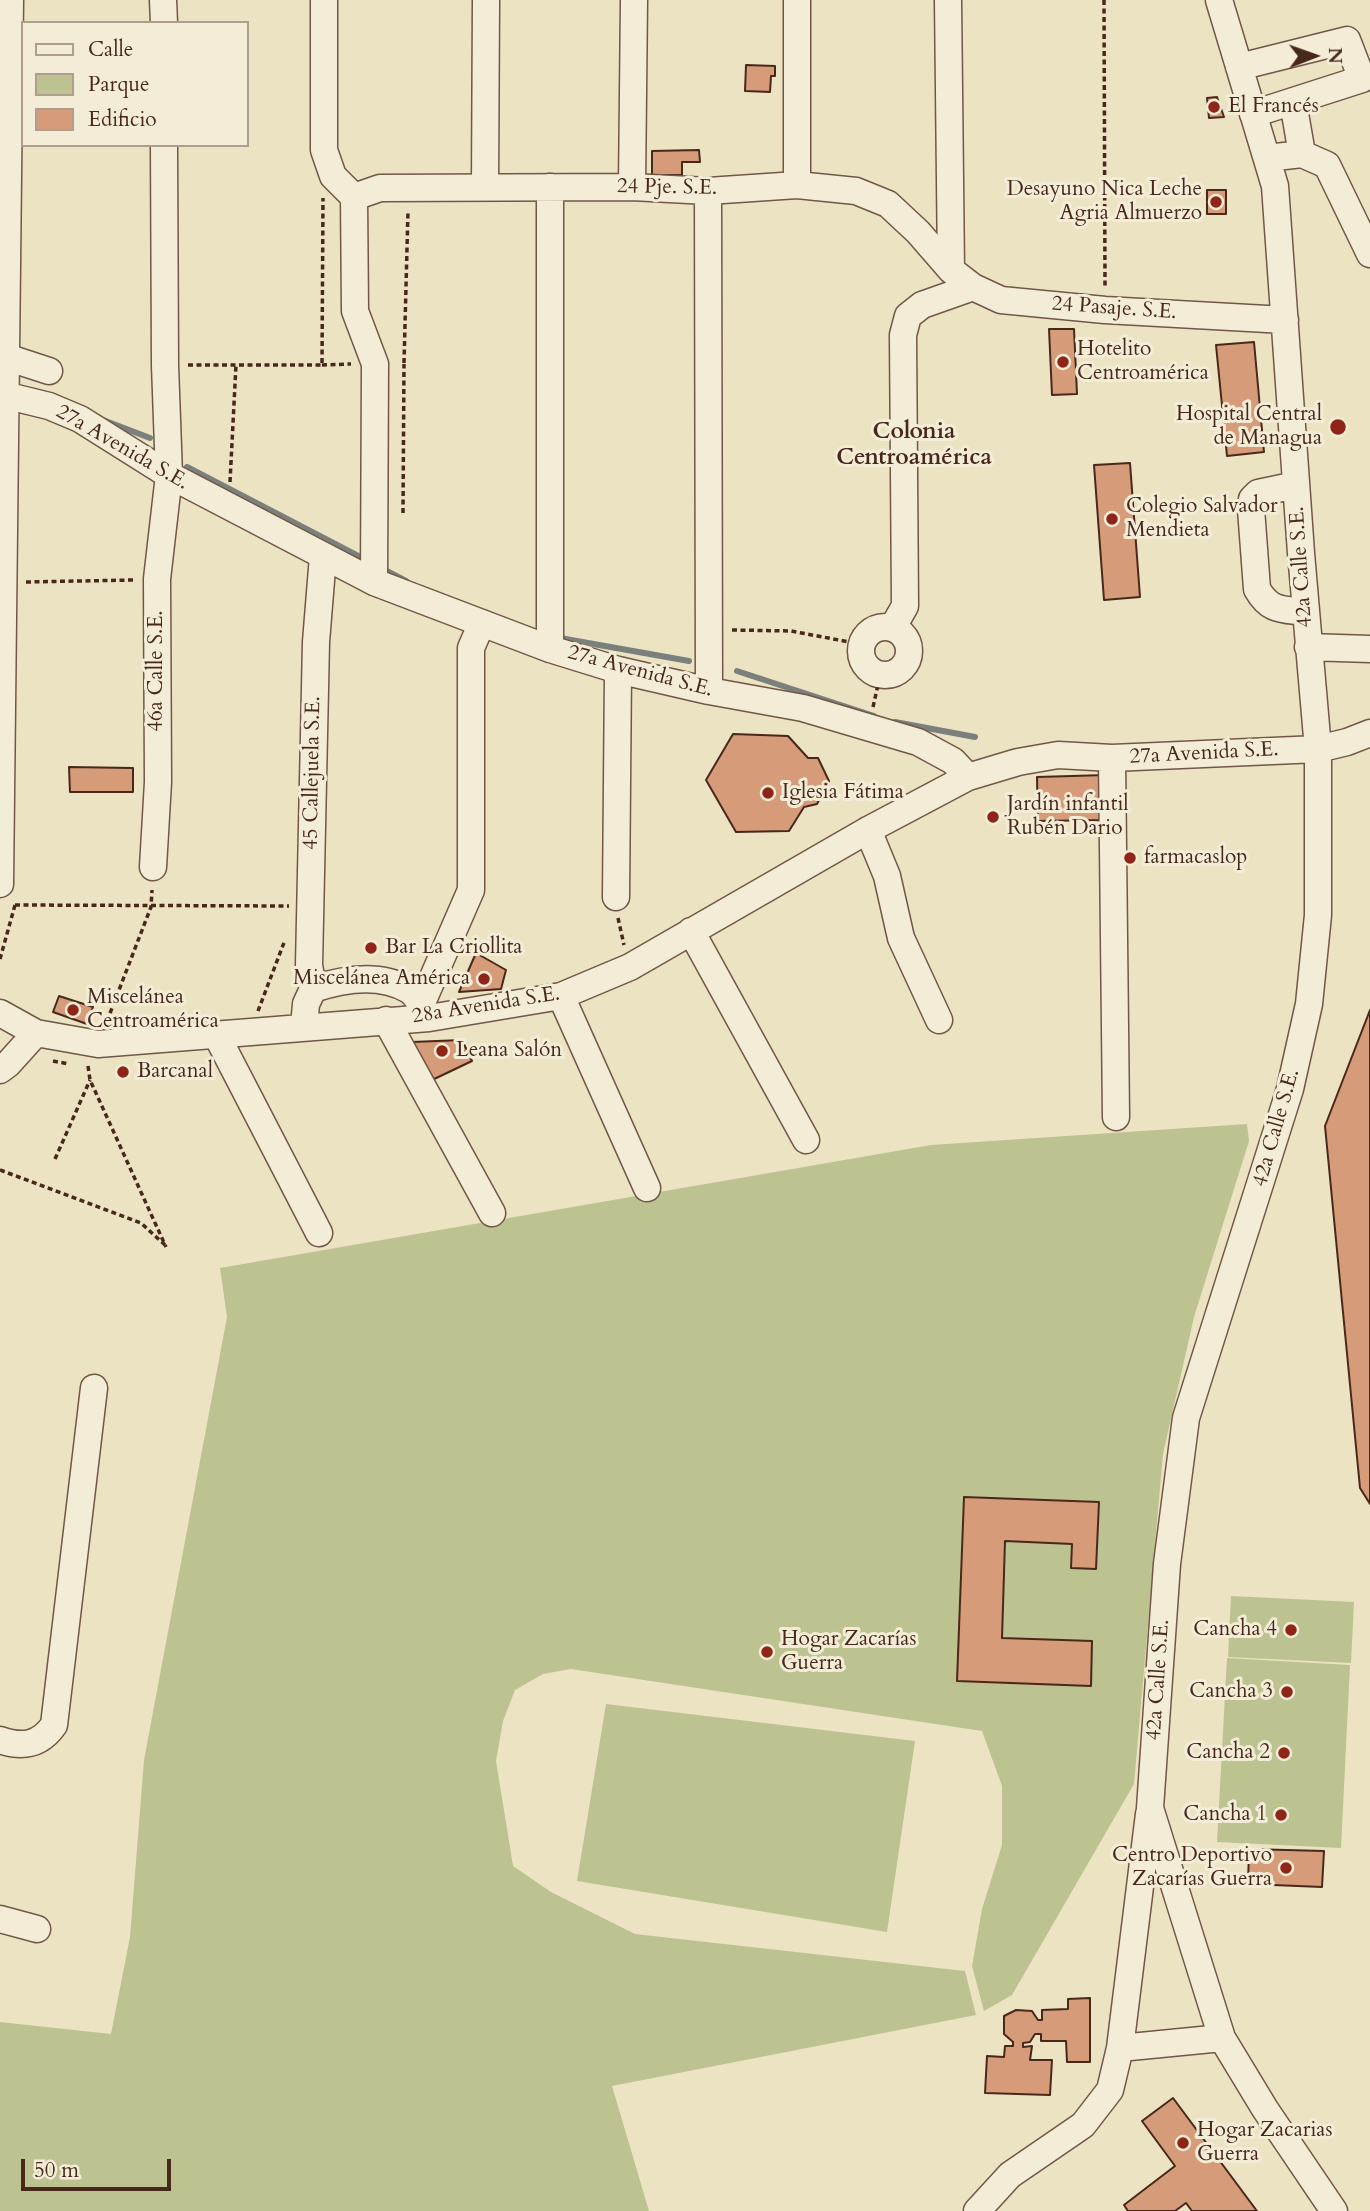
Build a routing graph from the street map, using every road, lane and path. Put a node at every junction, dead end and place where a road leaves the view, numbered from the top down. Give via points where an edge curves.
1 (10, 0) edge
2 (163, 0) edge
3 (324, 0) edge
4 (486, 0) edge
5 (634, 0) edge
6 (797, 0) edge
7 (947, 0) edge
8 (1104, 0) edge
9 (1219, 0) edge
10 (163, 21) edge
11 (1239, 67) junction
12 (1293, 102) junction
13 (1253, 114) junction
14 (164, 147) edge
15 (1302, 154) junction
16 (1267, 158) junction
17 (797, 186) junction
18 (485, 187) junction
19 (550, 187) junction
20 (632, 187) junction
21 (323, 190) dead end
22 (708, 191) junction
23 (354, 197) junction
24 (408, 203) dead end
25 (1370, 254) edge
26 (1104, 256) junction
27 (951, 270) junction
28 (974, 287) junction
29 (1285, 320) junction
30 (404, 363) dead end
31 (165, 365) junction
32 (236, 365) junction
33 (50, 372) dead end
34 (4, 377) edge
35 (169, 462) junction
36 (230, 471) dead end
37 (1296, 485) junction
38 (323, 556) junction
39 (374, 576) junction
40 (157, 579) junction
41 (3, 583) junction
42 (1305, 612) junction
43 (482, 623) junction
44 (894, 627) junction
45 (709, 630) junction
46 (860, 644) junction
47 (550, 646) junction
48 (1308, 647) junction
49 (1370, 649) edge
50 (618, 670) junction
51 (880, 676) junction
52 (709, 691) junction
53 (873, 705) dead end
54 (1370, 733) edge
55 (1318, 749) junction
56 (1112, 758) junction
57 (968, 777) junction
58 (868, 830) junction
59 (153, 867) joint
60 (0, 884) edge
61 (617, 897) joint
62 (151, 907) junction
63 (296, 910) junction
64 (691, 931) junction
65 (287, 935) dead end
66 (0, 959) edge
67 (630, 967) junction
68 (313, 989) junction
69 (561, 996) junction
70 (425, 1012) junction
71 (0, 1013) edge
72 (254, 1020) dead end
73 (386, 1020) junction
74 (939, 1020) dead end
75 (304, 1027) junction
76 (36, 1033) junction
77 (216, 1034) junction
78 (98, 1055) junction
79 (0, 1070) edge
80 (90, 1080) junction
81 (1116, 1117) dead end
82 (806, 1140) dead end
83 (55, 1159) dead end
84 (0, 1170) edge
85 (647, 1188) dead end
86 (492, 1213) dead end
87 (319, 1233) dead end
88 (94, 1388) dead end
89 (0, 1740) edge
90 (1150, 1808) junction
91 (0, 1919) edge
92 (37, 1929) dead end
93 (1222, 2038) junction
94 (1120, 2048) junction
95 (977, 2211) edge
96 (1334, 2211) edge

1 - 34 street
2 - 10 street
3 - 23 street via 324,150 332,176
4 - 18 street
5 - 20 street
6 - 17 street
7 - 27 street
8 - 26 path
9 - 11 street, 42a Calle S.E.
11 - 12 street via 1347,40 1362,79
11 - 13 street, 42a Calle S.E.
12 - 13 street
12 - 15 street
13 - 16 street, 42a Calle S.E.
14 - 31 street, 46a Calle S.E.
15 - 16 street
15 - 25 street via 1327,165
16 - 29 street, 42a Calle S.E. via 1276,186
17 - 22 street, 24 Pje. S.E.
17 - 27 street, 24 Pje. S.E. via 856,191 888,204
18 - 19 street, 24 Pje. S.E.
18 - 23 street, 24 Pje. S.E. via 380,188
19 - 20 street, 24 Pje. S.E.
19 - 47 street
20 - 22 street, 24 Pje. S.E.
21 - 32 path via 322,365
22 - 45 street
23 - 39 street via 355,311 375,364
24 - 30 path
26 - 26 path via 1104,283 1105,297 1105,270
27 - 28 street, 24 Pasaje. S.E.
28 - 29 street, 24 Pasaje. S.E. via 1001,300
28 - 44 street via 922,305 908,316 903,335 905,606
29 - 37 street, 42a Calle S.E.
31 - 32 path
31 - 35 street, 46a Calle S.E.
32 - 36 path
33 - 34 street
34 - 35 street, 27a Avenida S.E. via 49,406
34 - 41 street
35 - 38 street, 27a Avenida S.E.
35 - 40 street, 46a Calle S.E.
37 - 42 street, 42a Calle S.E.
37 - 42 street via 1258,493 1251,509 1258,589 1264,601 1273,608
38 - 39 street, 27a Avenida S.E.
38 - 63 street, 45 Callejuela S.E.
39 - 43 street, 27a Avenida S.E.
40 - 41 path
40 - 59 street, 46a Calle S.E. via 158,782
41 - 60 street
42 - 48 street, 42a Calle S.E.
43 - 47 street, 27a Avenida S.E.
43 - 70 street via 471,648 471,890
44 - 46 street via 873,628
44 - 51 street via 908,639 910,658 898,673
45 - 46 path via 791,632
45 - 52 street
46 - 51 street via 863,664
47 - 50 street, 27a Avenida S.E.
48 - 49 street
48 - 55 street, 42a Calle S.E.
50 - 52 street, 27a Avenida S.E.
50 - 61 street
51 - 53 path
52 - 57 street, 27a Avenida S.E. via 803,708 918,742 953,761
54 - 55 street, 27a Avenida S.E.
55 - 56 street, 27a Avenida S.E.
55 - 90 street, 42a Calle S.E. via 1318,915 1310,1004 1271,1153 1186,1418 1167,1564
56 - 57 street, 27a Avenida S.E. via 1058,755
56 - 81 street
57 - 58 street, 28a Avenida S.E.
58 - 64 street, 28a Avenida S.E.
58 - 74 street via 887,876 901,938
59 - 62 path
61 - 67 path via 618,923
62 - 63 path
62 - 66 path via 15,905
62 - 78 path
63 - 68 street, 45 Callejuela S.E.
64 - 67 street, 28a Avenida S.E.
64 - 82 street
65 - 72 path
67 - 69 street, 28a Avenida S.E.
68 - 70 street via 340,980 376,979 411,991
68 - 75 street, 45 Callejuela S.E.
69 - 70 street, 28a Avenida S.E.
69 - 85 street
70 - 73 street, 28a Avenida S.E.
71 - 76 street, 28a Avenida S.E.
73 - 75 street, 28a Avenida S.E.
73 - 86 street
75 - 77 street, 28a Avenida S.E.
76 - 78 street, 28a Avenida S.E.
76 - 79 street
77 - 78 street, 28a Avenida S.E.
77 - 87 street
78 - 80 path via 88,1066
80 - 83 path
80 - 84 path via 166,1247 141,1223
88 - 89 street via 54,1725 45,1738 29,1745
90 - 93 street, 42a Calle S.E.
90 - 94 street
91 - 92 street
93 - 94 street
93 - 96 street, 42a Calle S.E.
94 - 95 street via 1110,2090 1083,2125 1010,2175

